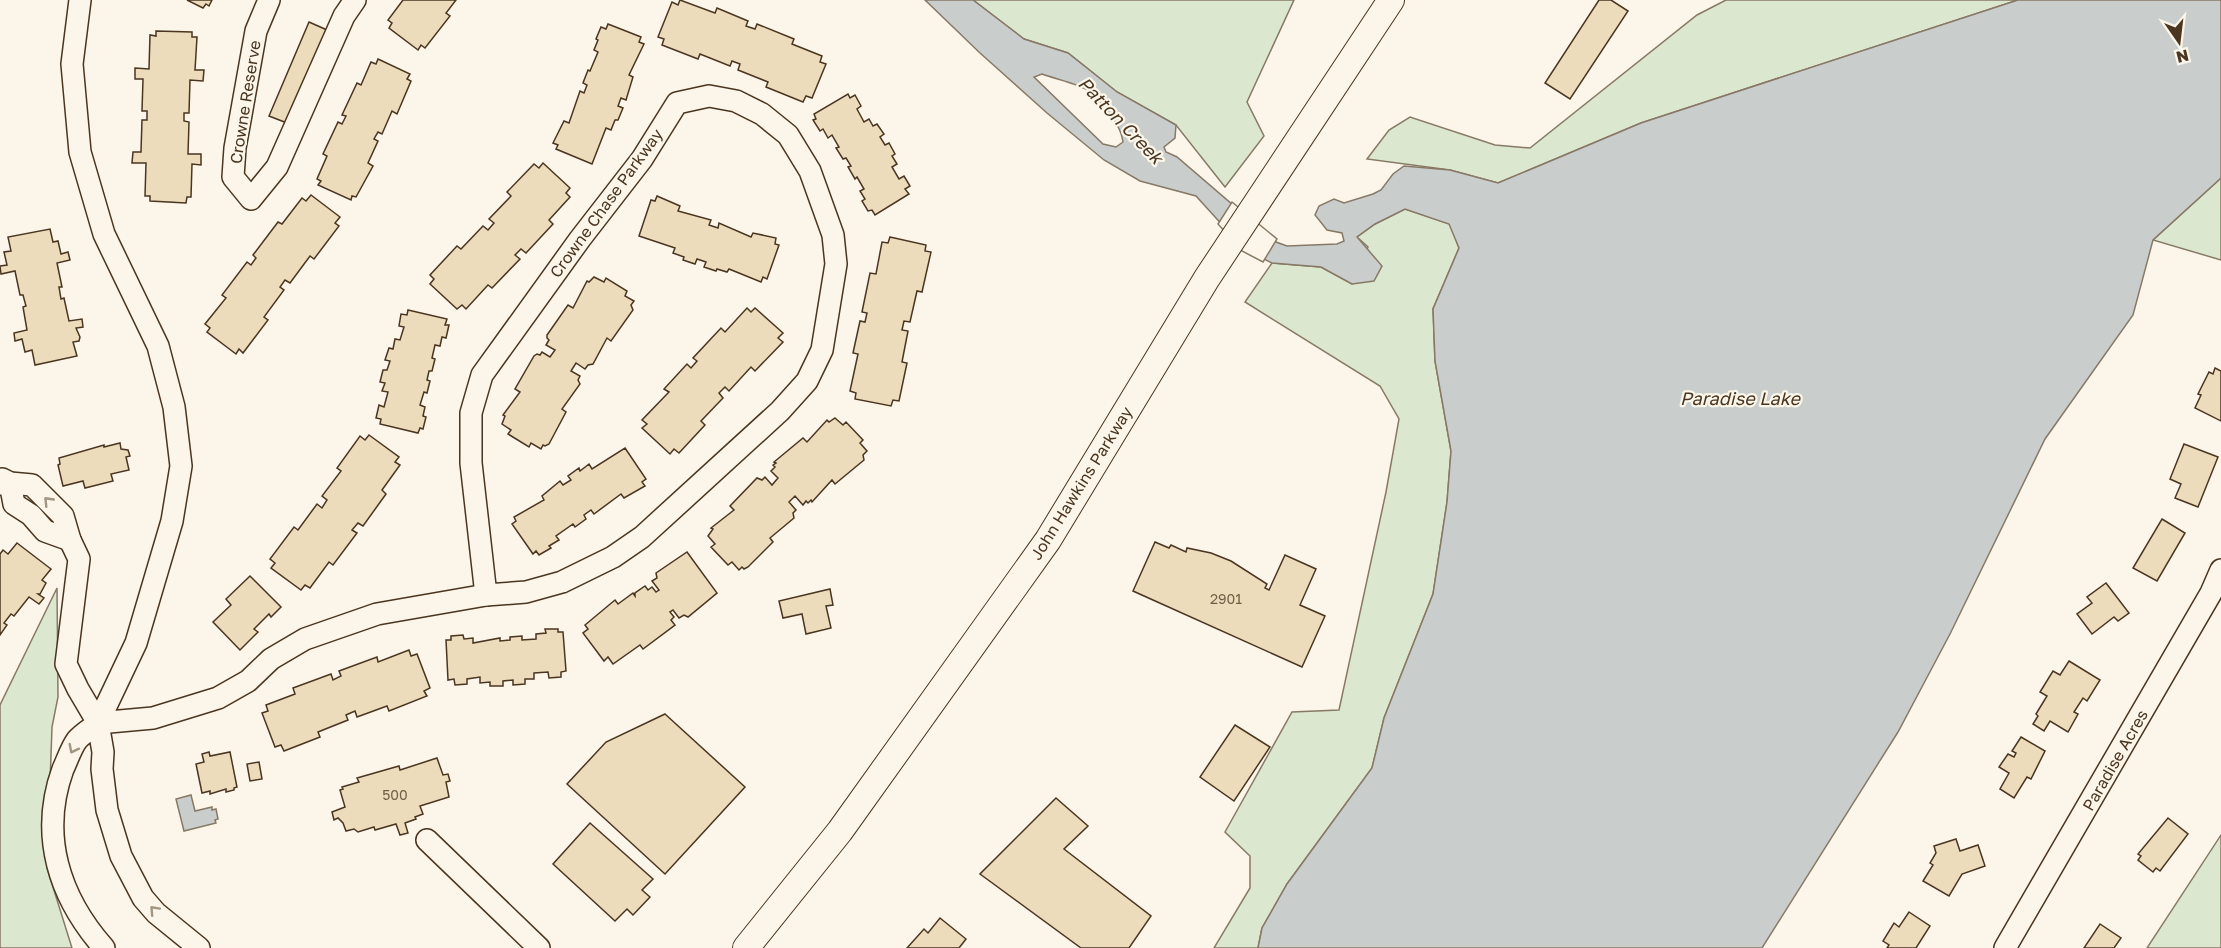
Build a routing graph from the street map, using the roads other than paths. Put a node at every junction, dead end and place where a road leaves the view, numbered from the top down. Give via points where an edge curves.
1 (80, 0) edge
2 (268, 0) edge
3 (355, 0) edge
4 (1391, 0) edge
5 (5, 483) edge
6 (2221, 570) edge
7 (486, 595) junction
8 (99, 723) junction
9 (427, 840) dead end
10 (104, 948) edge
11 (199, 948) edge
12 (539, 948) edge
13 (746, 948) edge
14 (2006, 948) edge

1 - 8 street via 72,64 80,152 104,234 158,346 174,407 181,466 172,521 136,643
2 - 3 street, Crowne Reserve via 256,31 235,147 233,177 250,199 277,167 344,16
4 - 13 main road, John Hawkins Parkway via 1208,278 1048,540 840,831
5 - 8 street via 14,504 45,531 69,540 79,560 66,664
6 - 14 street, Paradise Acres
7 - 7 street, Crowne Chase Parkway via 526,592 562,582 613,557 642,537 780,411 807,381 822,350 836,264 833,235 810,171 788,135 762,114 736,101 709,96 676,103 642,159 482,375 471,413 471,463
7 - 8 street, Crowne Chase Parkway via 376,614 305,639 271,658 248,681 218,698 153,718
8 -> 10 street via 77,740 65,765 55,792 52,831 72,905
11 -> 8 street via 143,898 121,856 107,810
9 - 12 street

